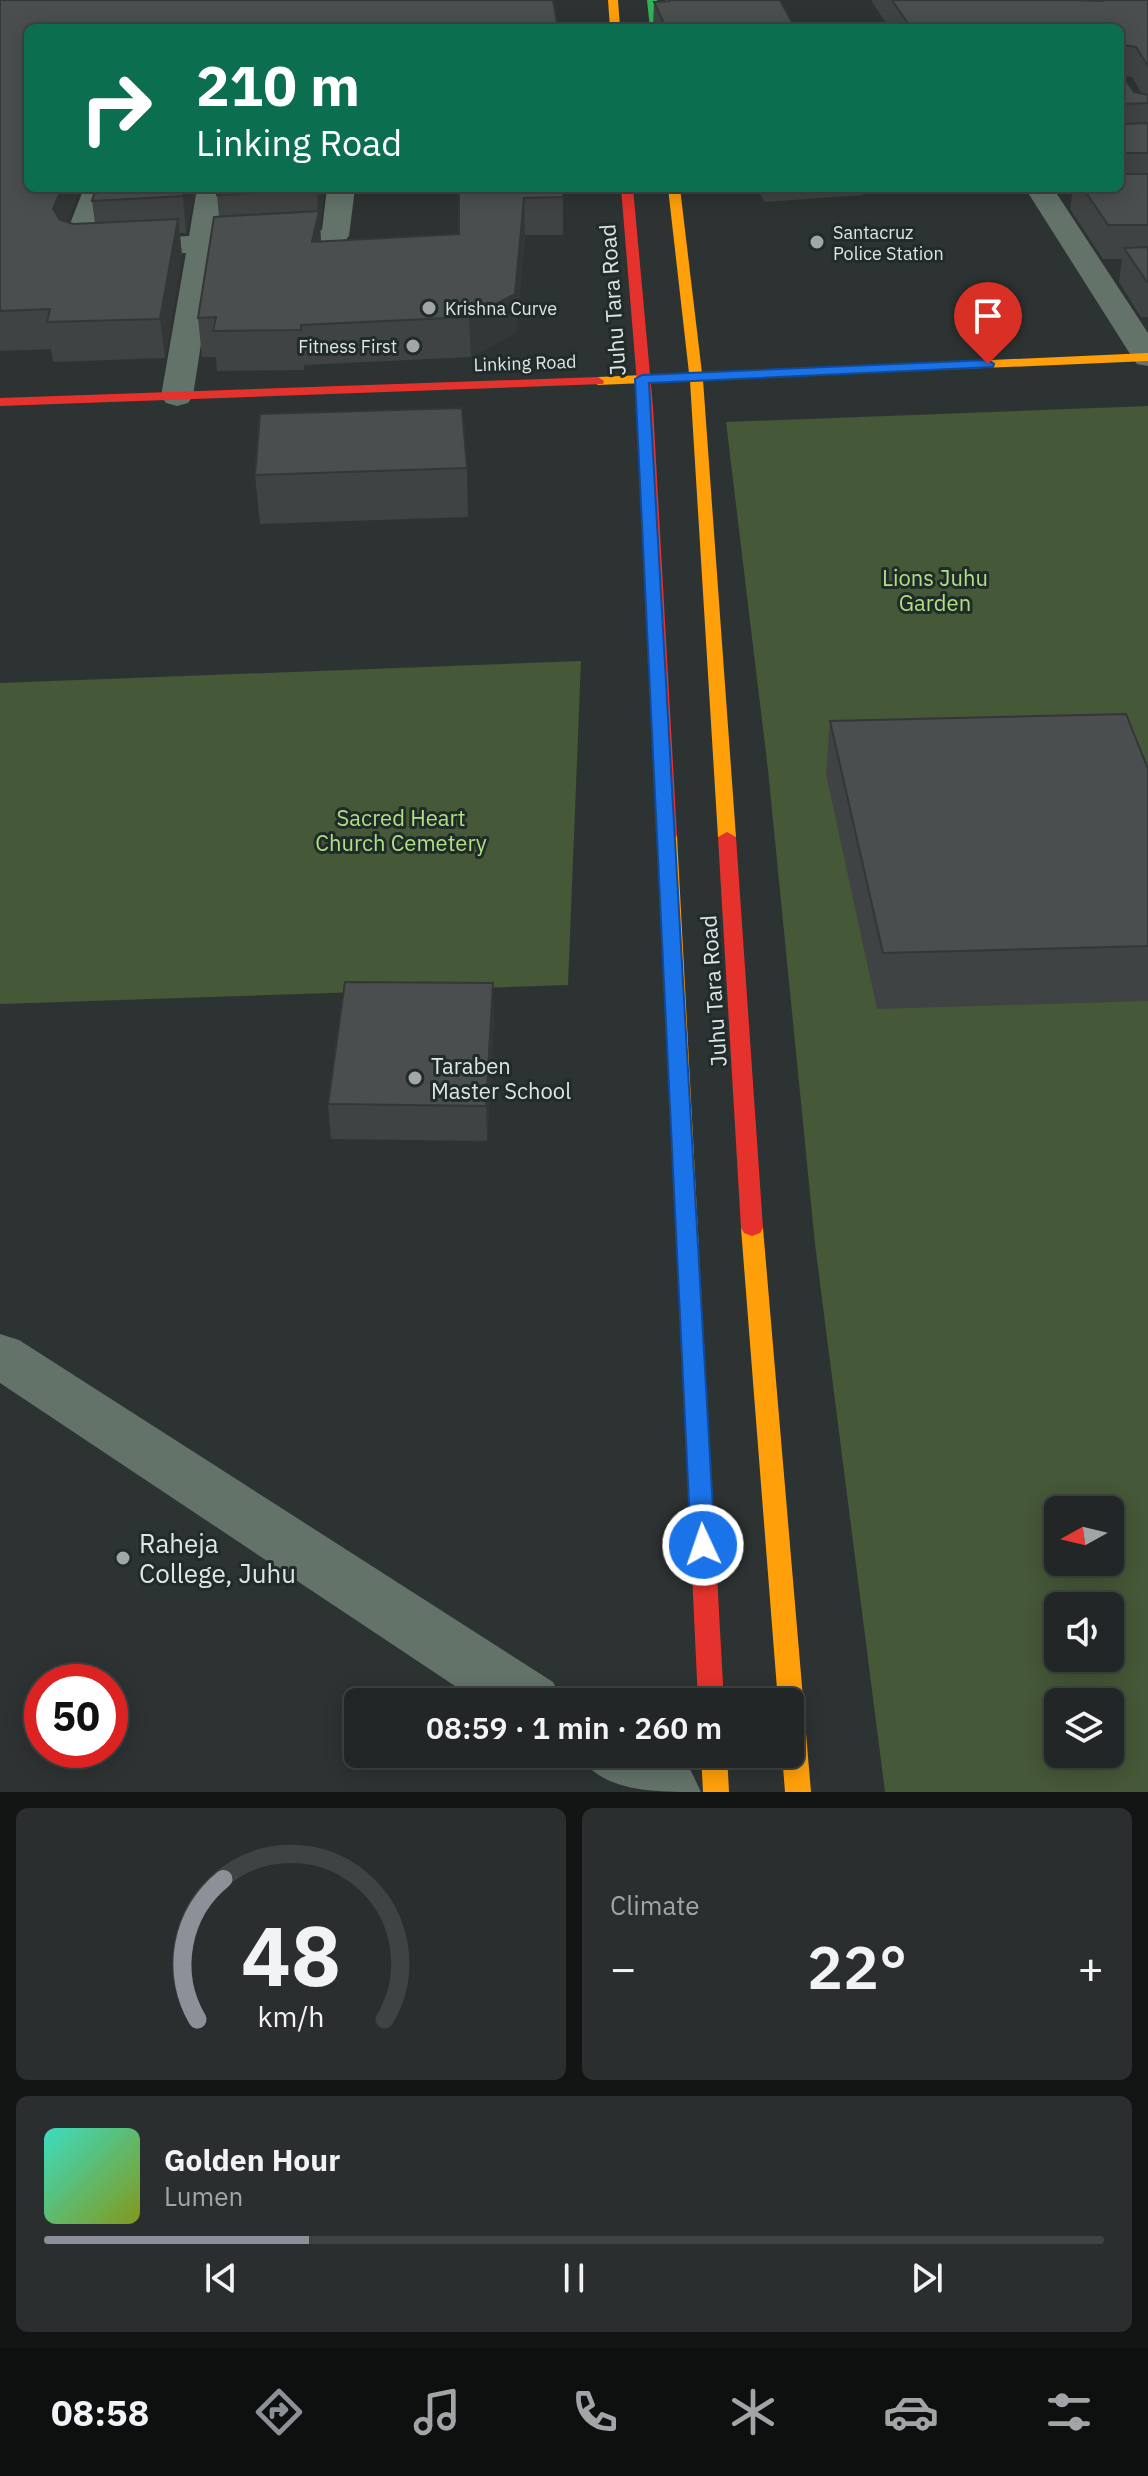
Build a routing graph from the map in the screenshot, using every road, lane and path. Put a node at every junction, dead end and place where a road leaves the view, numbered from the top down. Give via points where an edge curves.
1 (613, 0) edge
2 (652, 0) edge
3 (615, 24) edge
4 (655, 24) edge
5 (96, 192) edge
6 (210, 192) edge
7 (340, 192) edge
8 (627, 192) edge
9 (674, 192) edge
10 (1053, 195) edge
11 (201, 246) junction
12 (682, 252) junction
13 (633, 253) junction
14 (1138, 324) edge
15 (1148, 357) edge
16 (696, 377) junction
17 (642, 379) junction
18 (177, 396) junction
19 (0, 402) edge
20 (0, 1355) edge
21 (510, 1688) edge
22 (710, 1688) edge
23 (631, 1768) edge
24 (715, 1768) edge
25 (668, 1792) edge
26 (716, 1792) edge
27 (798, 1792) edge

1 - 3 main road
2 - 4 main road
5 - 11 street via 78,250
6 - 11 street
7 - 11 street via 332,238
8 - 13 main road, Juhu Tara Road
9 - 12 main road, Juhu Tara Road
10 - 14 street
11 - 18 street
12 - 13 main road
12 - 16 main road, Juhu Tara Road
13 - 17 main road, Juhu Tara Road
14 - 15 street
15 - 16 main road, Linking Road via 863,377
16 - 17 main road, Linking Road
16 - 27 main road, Juhu Tara Road via 759,1333
17 - 18 main road, Linking Road
17 - 22 main road, Juhu Tara Road
18 - 19 main road, Linking Road
20 - 21 street
23 - 25 street
24 - 26 main road

